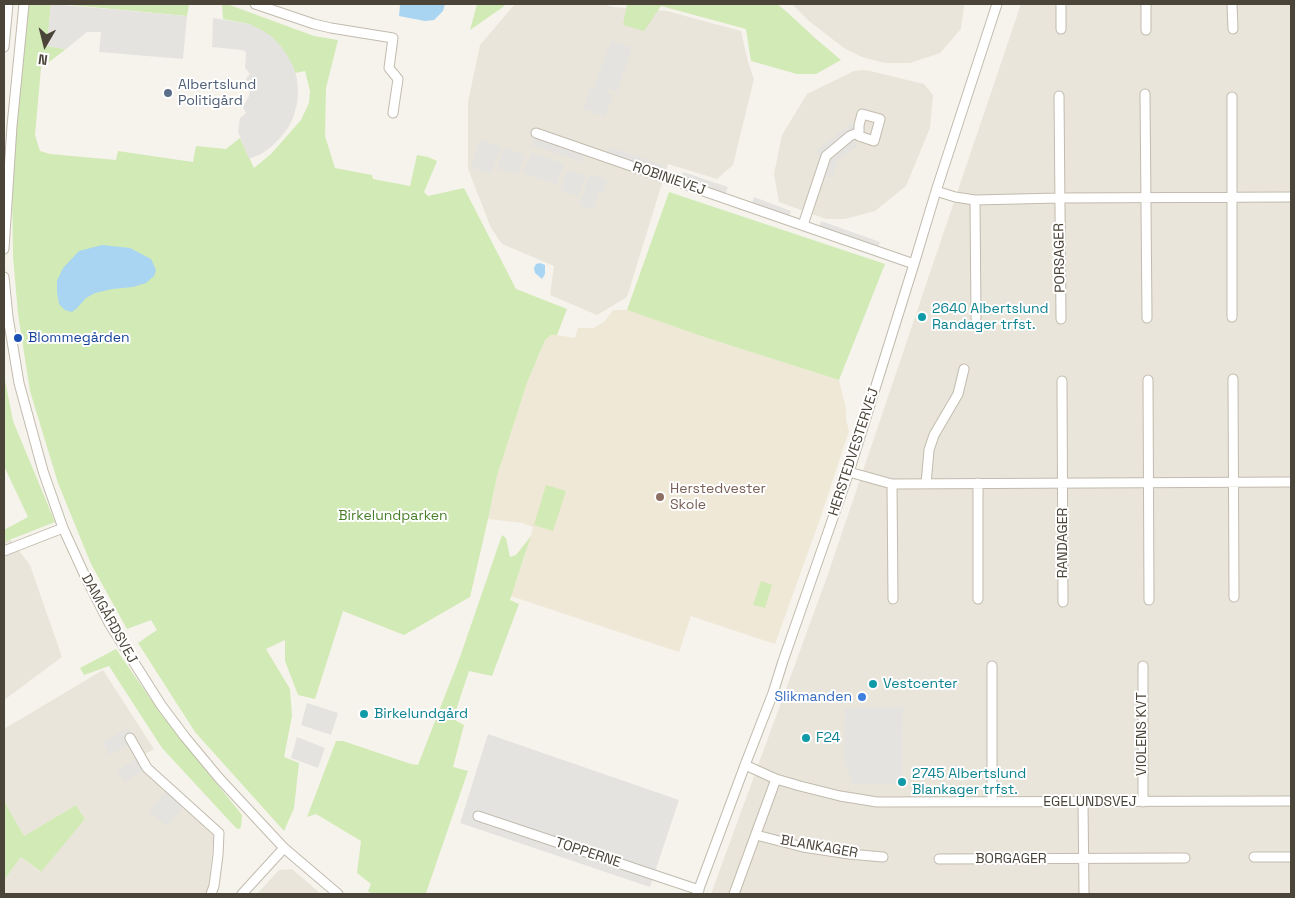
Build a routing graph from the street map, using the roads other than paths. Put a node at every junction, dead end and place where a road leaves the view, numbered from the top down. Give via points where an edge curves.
1 (8, 4) edge
2 (24, 4) edge
3 (255, 4) edge
4 (996, 4) edge
5 (1061, 4) edge
6 (1146, 4) edge
7 (1232, 4) edge
8 (1061, 29) dead end
9 (1233, 29) dead end
10 (1146, 30) dead end
11 (4, 47) edge
12 (1146, 94) dead end
13 (1059, 96) dead end
14 (1232, 97) dead end
15 (393, 113) dead end
16 (8, 125) edge
17 (860, 132) dead end
18 (536, 133) dead end
19 (936, 191) junction
20 (1232, 197) junction
21 (1291, 197) edge
22 (1060, 198) junction
23 (1146, 198) junction
24 (976, 200) junction
25 (802, 225) junction
26 (4, 249) edge
27 (914, 264) junction
28 (4, 277) edge
29 (1232, 317) dead end
30 (976, 318) dead end
31 (1146, 318) dead end
32 (1061, 319) dead end
33 (964, 369) dead end
34 (1233, 379) dead end
35 (1148, 380) dead end
36 (1062, 381) dead end
37 (849, 472) junction
38 (1234, 482) junction
39 (1291, 482) edge
40 (1063, 483) junction
41 (1148, 483) junction
42 (892, 484) junction
43 (926, 484) junction
44 (978, 484) junction
45 (63, 528) junction
46 (4, 551) edge
47 (1234, 597) dead end
48 (893, 599) dead end
49 (978, 599) dead end
50 (1149, 600) dead end
51 (1063, 602) dead end
52 (992, 666) dead end
53 (1143, 666) dead end
54 (130, 738) dead end
55 (745, 765) junction
56 (776, 779) junction
57 (1291, 801) edge
58 (992, 802) junction
59 (1083, 802) junction
60 (1143, 802) junction
61 (478, 816) dead end
62 (756, 835) junction
63 (284, 848) junction
64 (883, 857) dead end
65 (1254, 857) dead end
66 (1291, 857) edge
67 (1084, 858) junction
68 (1185, 858) dead end
69 (939, 859) dead end
70 (213, 890) edge
71 (698, 892) edge
72 (242, 894) edge
73 (338, 894) edge
74 (734, 894) edge
75 (1084, 894) edge

1 - 11 street
2 - 16 street
3 - 15 street via 314,24 393,38 389,68 398,78
4 - 19 street, HERSTEDVESTERVEJ
5 - 8 street
6 - 10 street
7 - 9 street
12 - 23 street
13 - 22 street, PORSAGER
14 - 20 street
16 - 26 street
17 - 25 street via 826,156
18 - 25 street, ROBINIEVEJ
19 - 24 street
19 - 27 street, HERSTEDVESTERVEJ
20 - 21 street
20 - 23 street
20 - 29 street
22 - 23 street
22 - 24 street
22 - 32 street, PORSAGER
23 - 31 street
24 - 30 street
25 - 27 street, ROBINIEVEJ
27 - 37 street, HERSTEDVESTERVEJ
28 - 45 street, DAMGÅRDSVEJ via 21,391
33 - 43 street via 958,394 934,434
34 - 38 street
35 - 41 street
36 - 40 street, RANDAGER
37 - 42 street
37 - 55 street, HERSTEDVESTERVEJ
38 - 39 street
38 - 41 street
38 - 47 street
40 - 41 street
40 - 44 street
40 - 51 street, RANDAGER
41 - 50 street
42 - 43 street
42 - 48 street
43 - 44 street
44 - 49 street
45 - 46 street
45 - 63 street, DAMGÅRDSVEJ via 109,623 161,705 219,778
52 - 58 street
53 - 60 street, VIOLENS KVT
54 - 70 street via 148,768 218,833
55 - 56 street, EGELUNDSVEJ
55 - 71 street, HERSTEDVESTERVEJ
56 - 58 street, EGELUNDSVEJ via 820,792 877,802
56 - 62 street
57 - 60 street, EGELUNDSVEJ
58 - 59 street, EGELUNDSVEJ
59 - 60 street, EGELUNDSVEJ
59 - 67 street
61 - 71 street, TOPPERNE
62 - 64 street, BLANKAGER via 802,847
62 - 74 street
63 - 72 street
63 - 73 street, DAMGÅRDSVEJ
65 - 66 street
67 - 68 street, BORGAGER
67 - 69 street, BORGAGER
67 - 75 street

